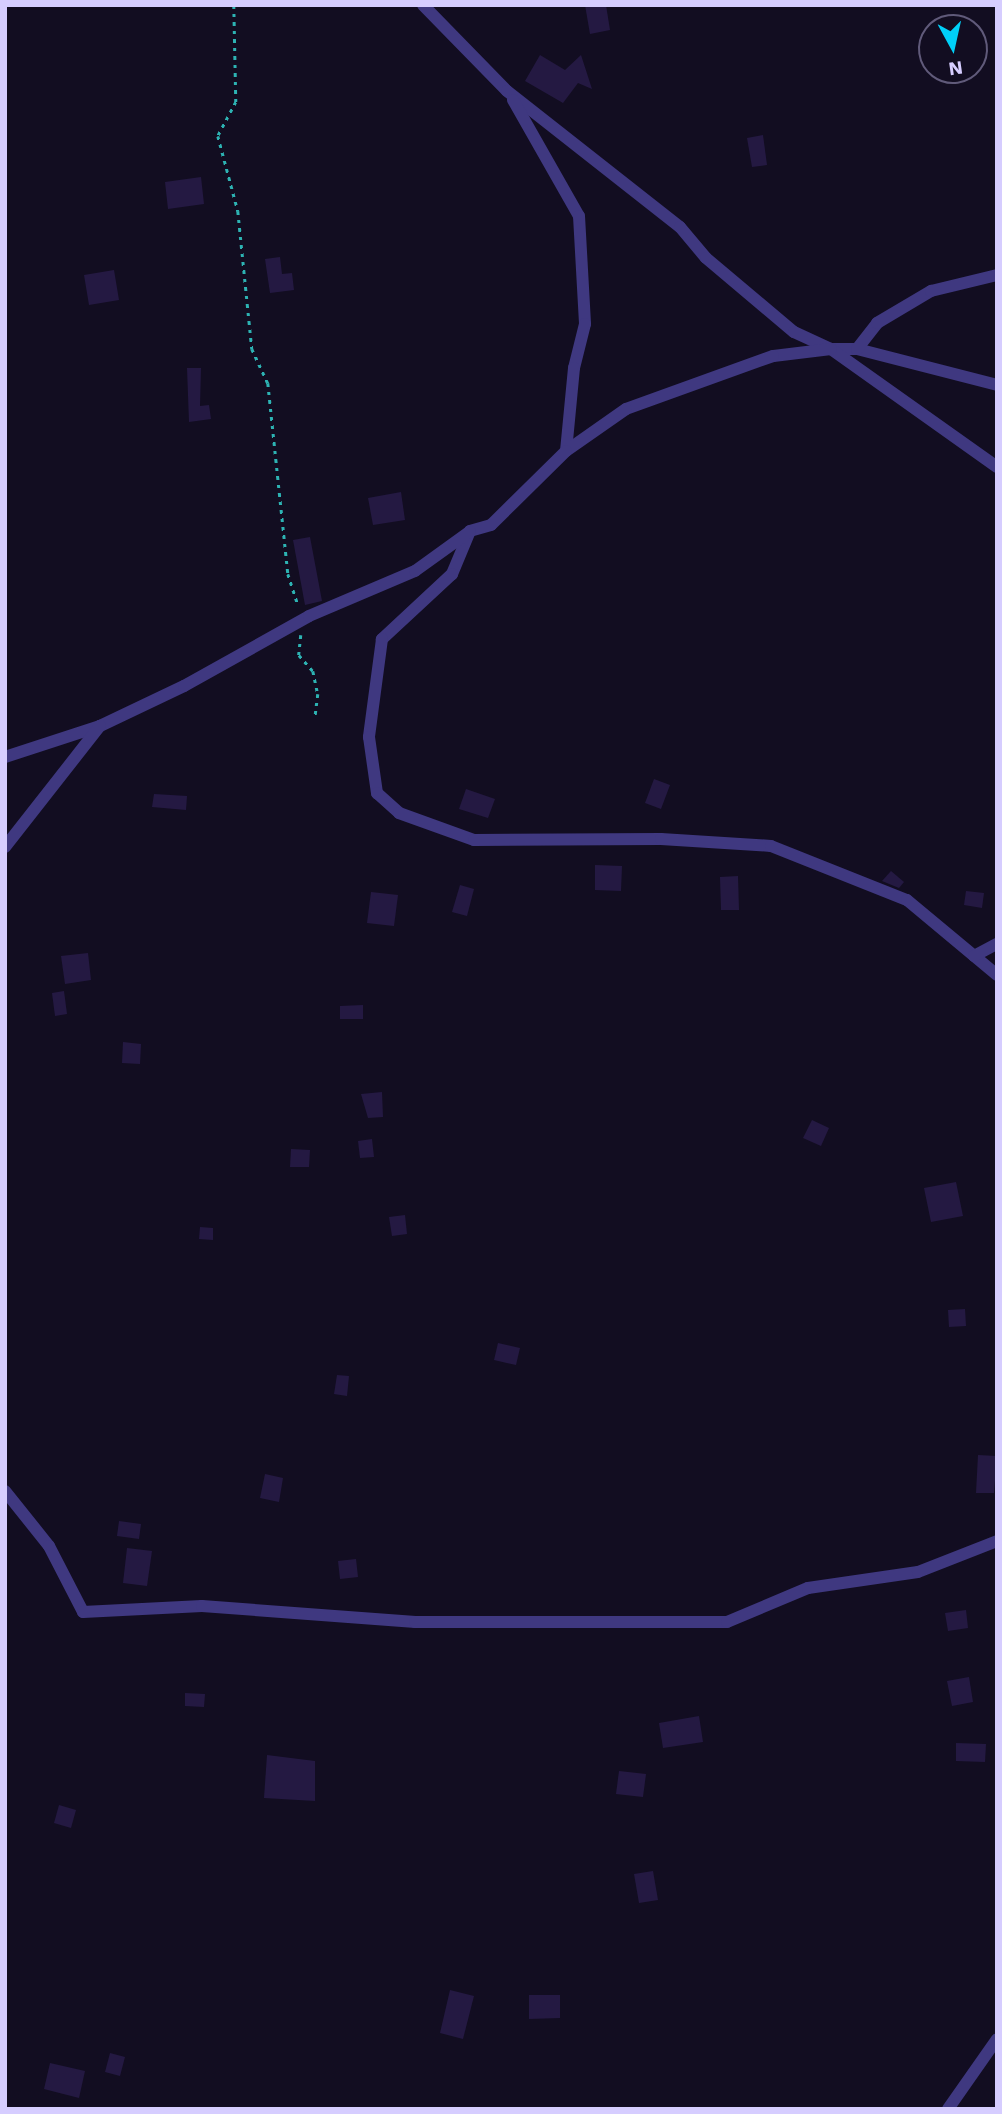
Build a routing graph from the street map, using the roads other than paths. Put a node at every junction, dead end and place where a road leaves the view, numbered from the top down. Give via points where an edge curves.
1 (423, 5) edge
2 (508, 91) junction
3 (997, 275) edge
4 (831, 349) junction
5 (857, 349) junction
6 (997, 385) edge
7 (566, 451) junction
8 (997, 467) edge
9 (470, 531) junction
10 (100, 726) junction
11 (5, 757) edge
12 (5, 847) edge
13 (997, 944) edge
14 (974, 956) junction
15 (997, 975) edge
16 (5, 1491) edge
17 (997, 1541) edge
18 (997, 2039) edge
19 (948, 2109) edge

1 - 2 street
2 - 4 street via 680,227 794,332
2 - 7 street via 579,216 585,324 573,368
3 - 5 street via 931,291 877,323
4 - 5 street
4 - 7 street via 773,356 626,409
4 - 8 street
5 - 6 street
7 - 9 street via 491,525
9 - 10 street via 415,571 302,620
9 - 14 street via 452,574 382,639 369,737 377,793 399,813 474,840 661,839 771,846 907,900
10 - 11 street
10 - 12 street
13 - 14 street
14 - 15 street
16 - 17 street via 49,1546 83,1612 202,1606 415,1622 727,1622 808,1588 918,1572
18 - 19 street

